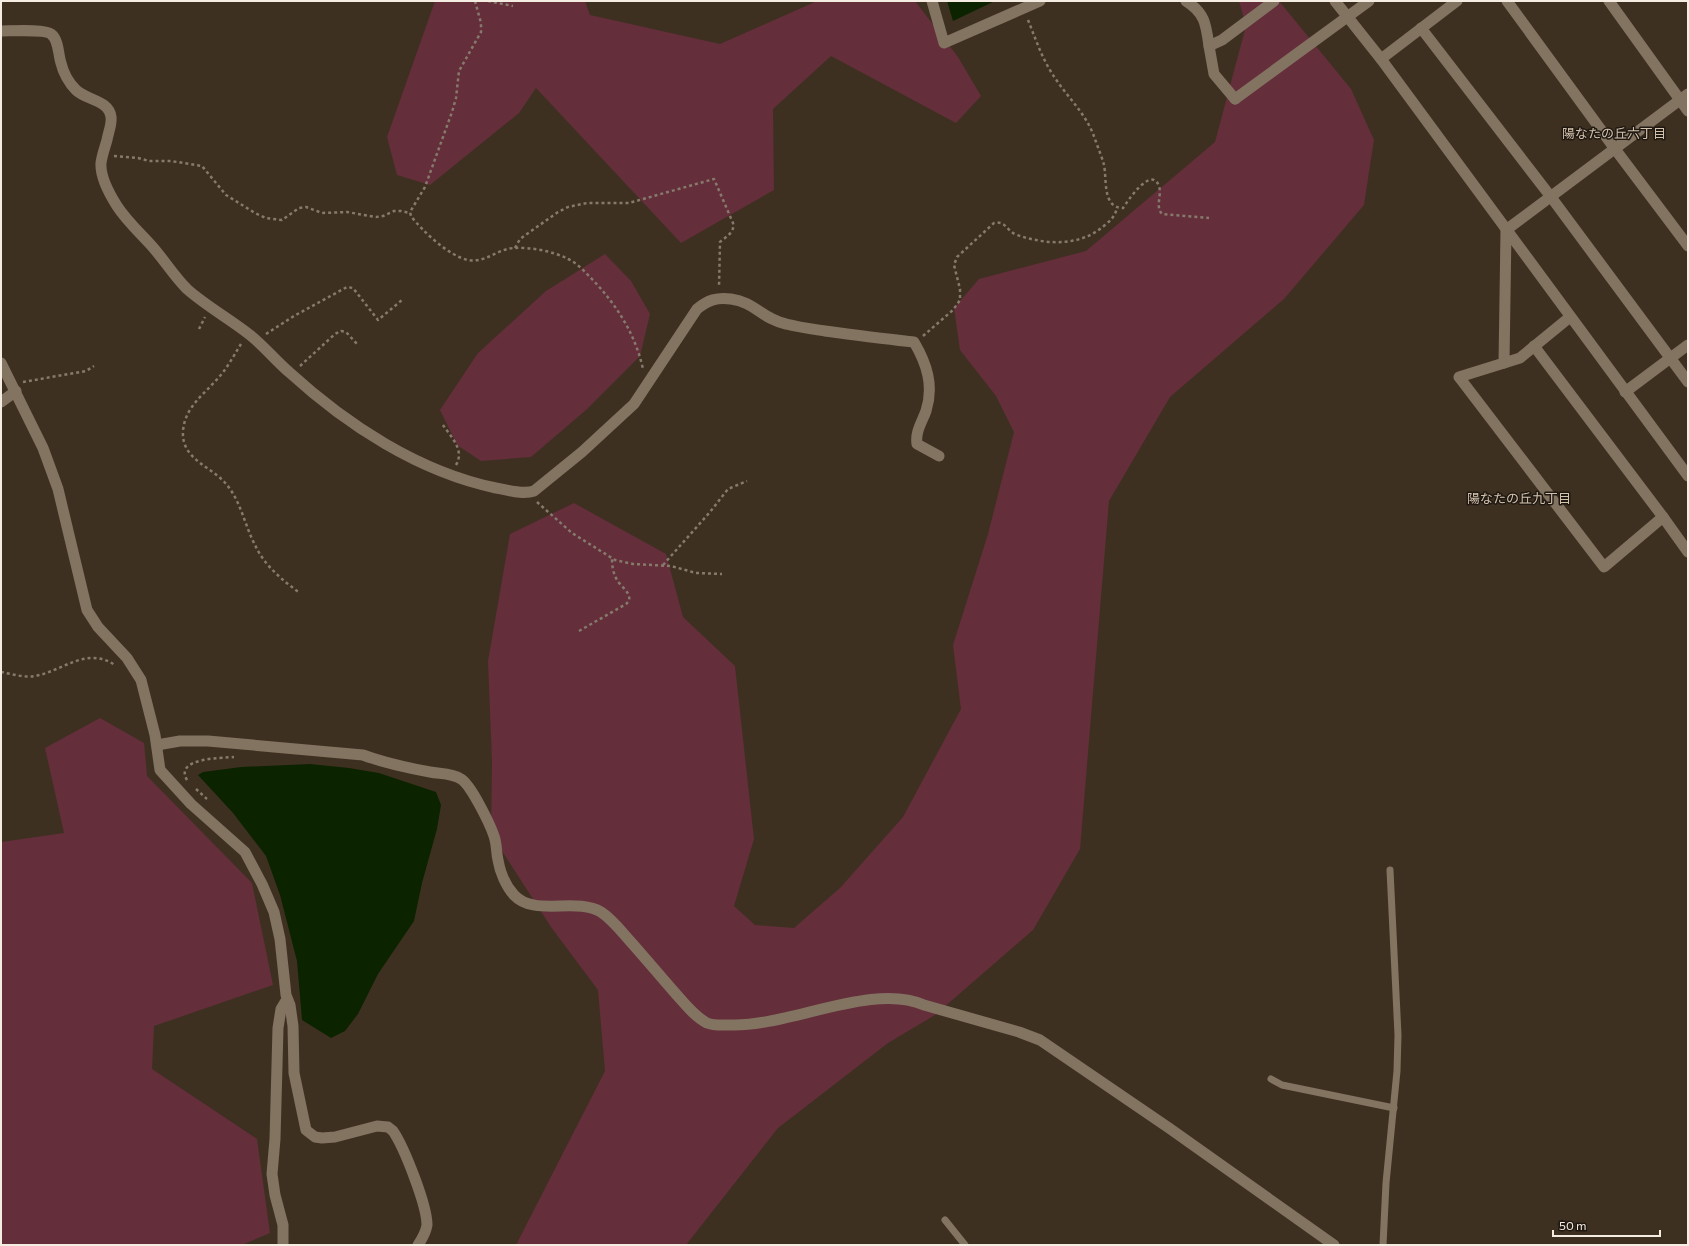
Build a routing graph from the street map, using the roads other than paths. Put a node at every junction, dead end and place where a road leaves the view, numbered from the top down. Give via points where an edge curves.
1 (932, 1) edge
2 (1040, 1) edge
3 (1186, 1) edge
4 (1274, 1) edge
5 (1335, 1) edge
6 (1368, 1) edge
7 (1457, 1) edge
8 (1507, 1) edge
9 (1609, 1) edge
10 (1348, 17) junction
11 (1421, 28) junction
12 (1, 31) edge
13 (1209, 46) junction
14 (1381, 59) junction
15 (1684, 97) edge
16 (1688, 111) edge
17 (1615, 149) junction
18 (1551, 196) junction
19 (1506, 230) junction
20 (1688, 246) edge
21 (1570, 317) junction
22 (1688, 345) edge
23 (1534, 346) junction
24 (1671, 358) junction
25 (1, 363) edge
26 (1504, 363) junction
27 (1688, 382) edge
28 (14, 387) junction
29 (1626, 392) junction
30 (1, 402) edge
31 (939, 456) dead end
32 (1688, 476) edge
33 (1663, 517) junction
34 (1688, 552) edge
35 (157, 745) junction
36 (1390, 870) dead end
37 (287, 1000) junction
38 (1271, 1079) dead end
39 (1394, 1108) junction
40 (945, 1220) dead end
41 (283, 1245) edge
42 (418, 1245) edge
43 (965, 1245) edge
44 (1334, 1245) edge
45 (1383, 1245) edge

1 - 2 street via 944,43
3 - 13 street via 1196,8 1204,19
4 - 13 street via 1222,40
5 - 10 street
6 - 10 street
7 - 11 street
8 - 17 street
9 - 15 street
10 - 13 street via 1235,99 1214,74
10 - 14 street
11 - 14 street
11 - 18 street
12 - 31 street via 42,30 51,34 56,40 61,64 77,91 100,102 109,111 110,126 101,163 103,177 116,206 188,290 253,337 289,372 354,424 415,460 482,484 529,493 582,452 634,404 697,309 719,298 745,302 765,317 785,324 914,342 922,355 930,381 926,411 916,440 917,444
14 - 19 street
15 - 16 street
15 - 17 street
17 - 18 street
17 - 20 street
18 - 19 street
18 - 24 street
19 - 21 street
19 - 26 street
21 - 23 street
21 - 29 street
22 - 24 street
23 - 26 street via 1520,358
23 - 33 street
24 - 27 street
24 - 29 street
25 - 28 street
26 - 33 street via 1459,377 1604,568
28 - 30 street
28 - 35 street via 43,448 58,489 87,610 98,627 135,669 144,692
29 - 32 street
33 - 34 street
35 - 37 street via 160,770 191,804 236,842 255,868 277,925
35 - 44 street via 180,741 208,741 363,755 383,762 454,776 466,783 484,815 494,836 504,878 516,897 527,904 587,906 604,913 684,1004 706,1022 740,1025 782,1019 855,1002 902,999 1019,1032 1040,1040
36 - 39 lane via 1398,1035
37 - 41 street via 281,1009 278,1028 276,1126 272,1174 283,1225
37 - 42 street via 293,1026 294,1073 306,1130 315,1138 335,1137 377,1126 384,1126 393,1131 424,1205 427,1227
38 - 39 lane via 1282,1085
39 - 45 lane
40 - 43 lane

